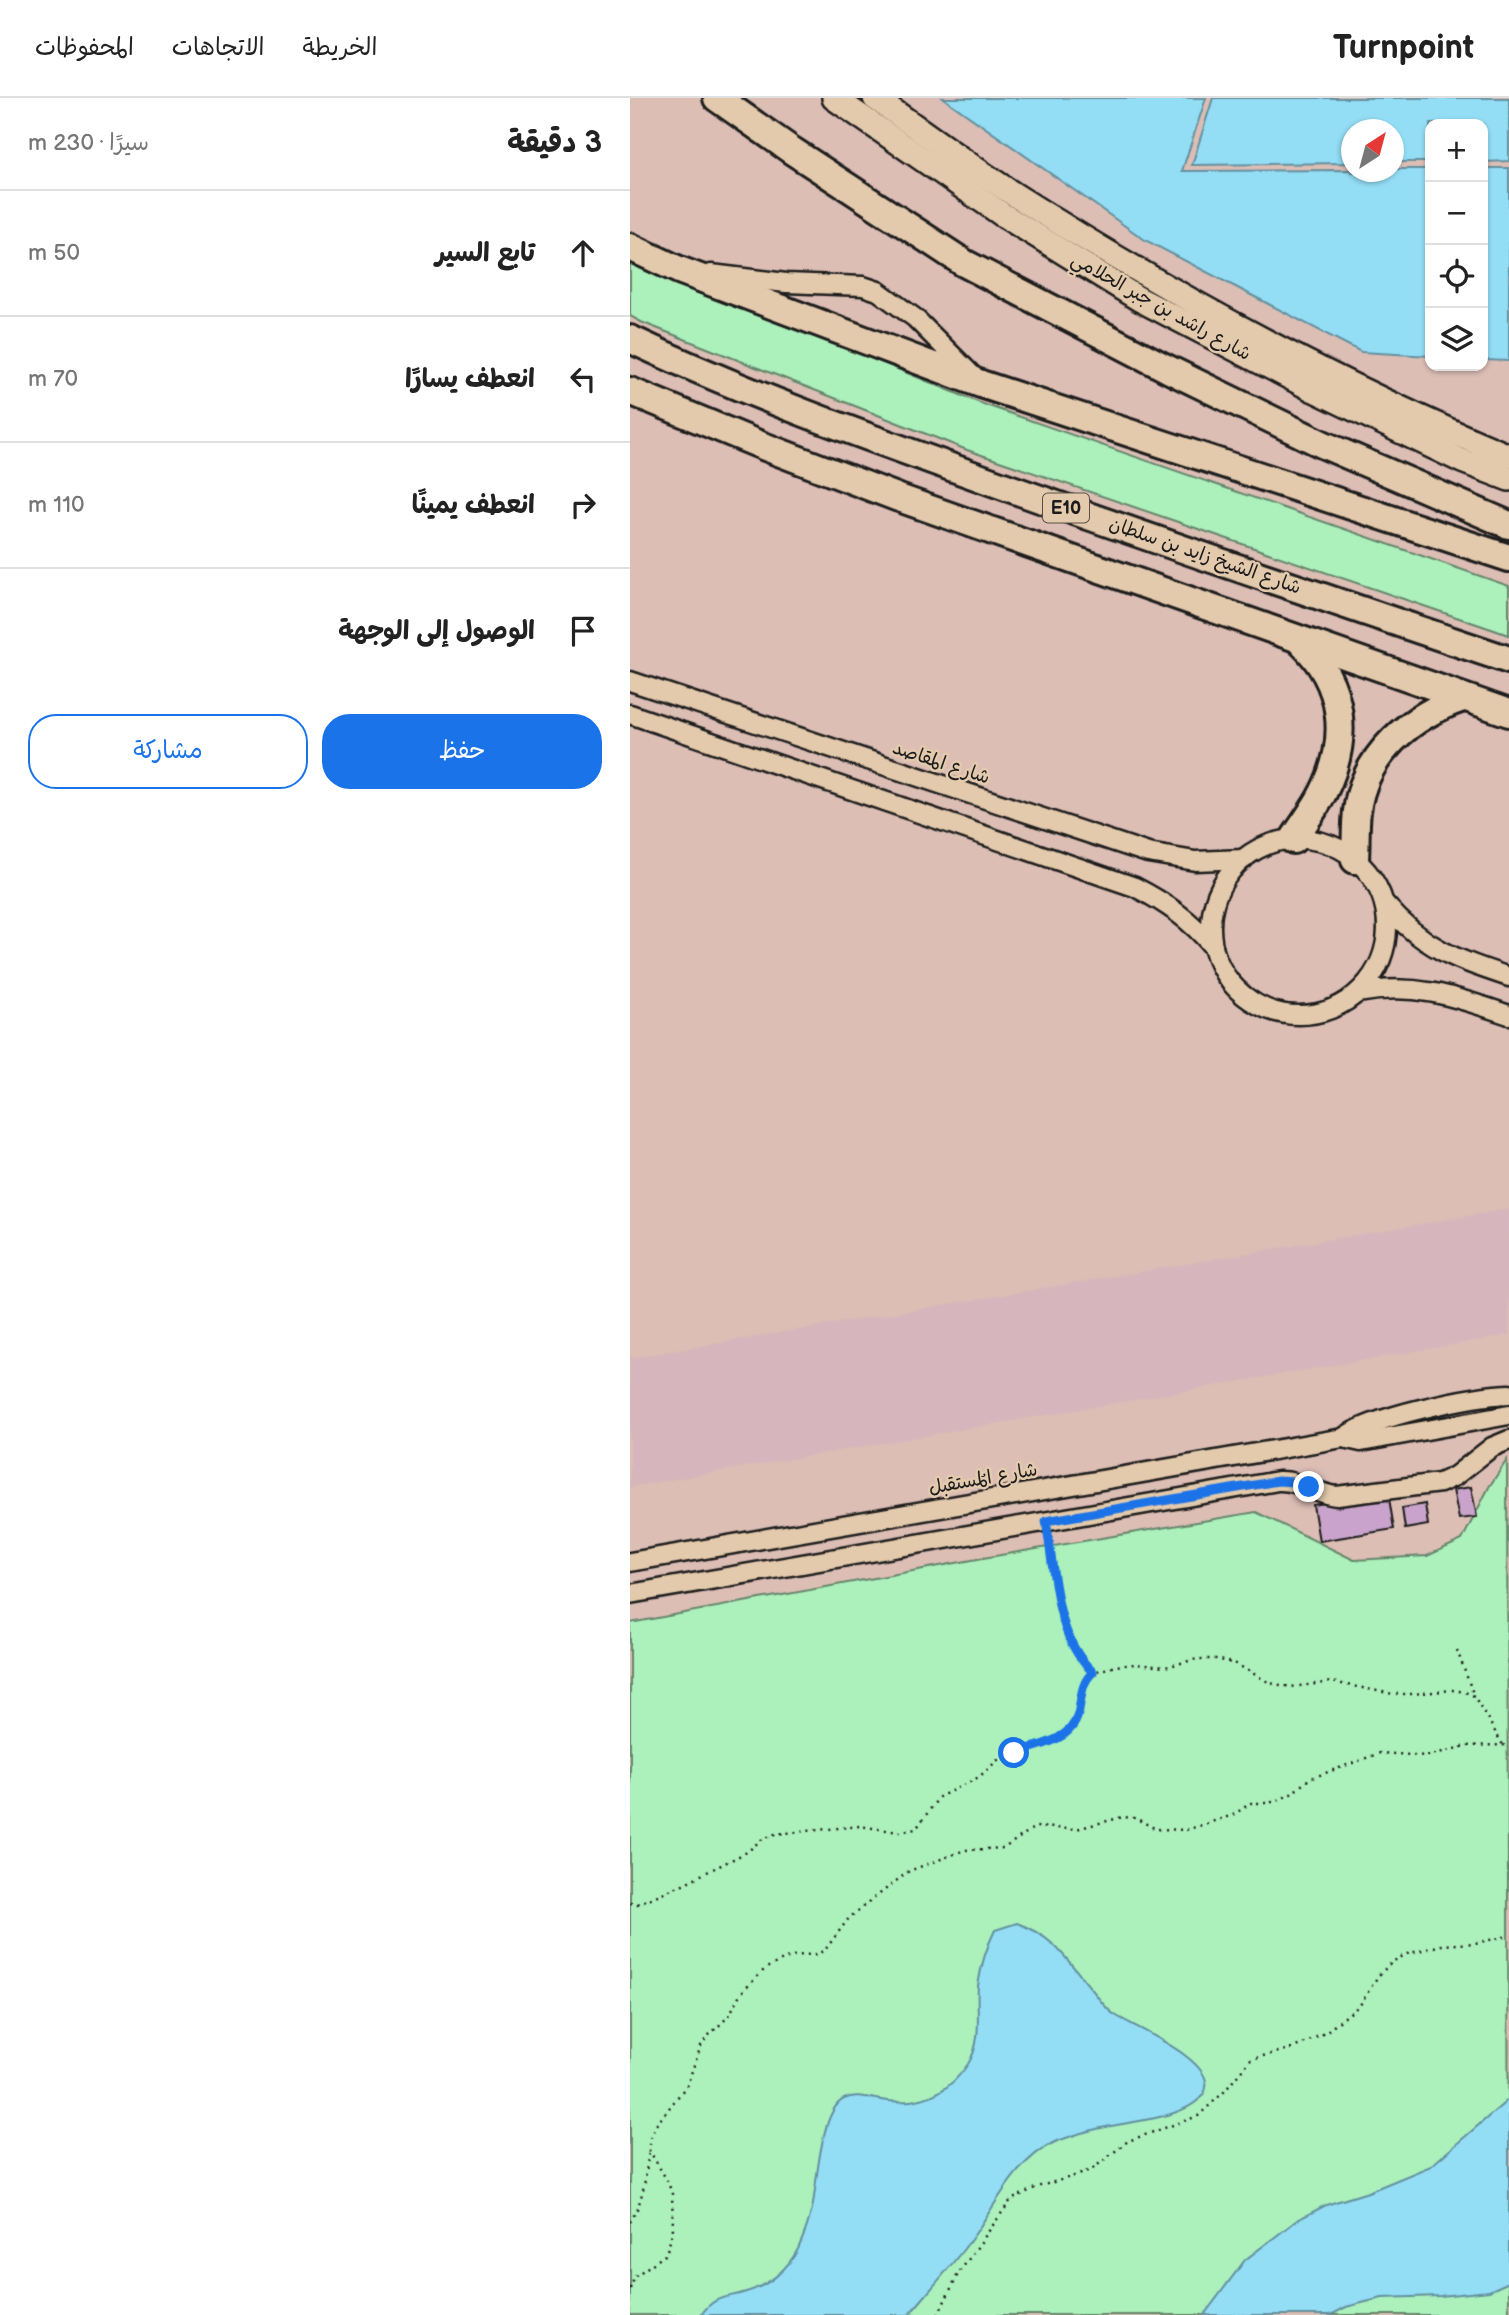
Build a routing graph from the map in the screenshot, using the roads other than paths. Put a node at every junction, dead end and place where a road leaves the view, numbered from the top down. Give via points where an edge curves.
1 (717, 98) edge
2 (834, 98) edge
3 (875, 98) edge
4 (630, 240) edge
5 (630, 247) edge
6 (679, 270) junction
7 (630, 339) edge
8 (981, 384) junction
9 (630, 391) edge
10 (1509, 456) edge
11 (1509, 480) edge
12 (1509, 525) edge
13 (1509, 558) edge
14 (1300, 641) junction
15 (1509, 660) edge
16 (630, 681) edge
17 (1463, 698) junction
18 (1509, 713) edge
19 (630, 714) edge
20 (1293, 839) junction
21 (1244, 859) junction
22 (1356, 860) junction
23 (1384, 903) junction
24 (1213, 947) junction
25 (1509, 977) edge
26 (1358, 993) junction
27 (1509, 1015) edge
28 (1507, 1398) edge
29 (1509, 1415) edge
30 (1343, 1438) junction
31 (1509, 1440) edge
32 (630, 1562) edge
33 (630, 1594) edge

1 - 12 highway via 964,263 1322,444
2 - 11 main road, شارع راشد بن جبر الحلامي via 1003,215 1139,299 1314,390
3 - 10 main road, شارع راشد بن جبر الحلامي via 1016,195 1150,277 1322,370
4 - 6 highway
5 - 6 highway
6 - 8 highway
6 - 8 street via 878,290 915,318
7 - 15 highway, شارع الشيخ زايد بن سلطان / E10 via 702,373 897,448
8 - 13 highway
9 - 14 highway via 899,498
14 - 17 highway
14 - 20 highway via 1327,674 1340,714 1329,779
16 - 21 street, شارع المقاصد via 1148,853 1195,861
17 - 18 highway
17 - 22 highway via 1404,728 1375,762 1359,802
19 - 24 street via 1135,887 1171,907
20 - 21 street via 1259,848
20 - 22 street via 1332,846
21 - 24 street via 1219,889 1213,908
22 - 23 street
23 - 25 street via 1439,951
23 - 26 street via 1386,942 1381,961
24 - 26 street via 1235,988 1273,1011 1318,1013 1340,1006
26 - 27 street via 1391,988 1444,993
28 - 30 street, شارع المُستقبل via 1419,1410
29 - 30 street, شارع المُستقبل via 1361,1442
30 - 32 street, شارع المُستقبل
31 - 33 street via 1479,1455 1448,1480 1431,1485 1338,1496 1278,1481

